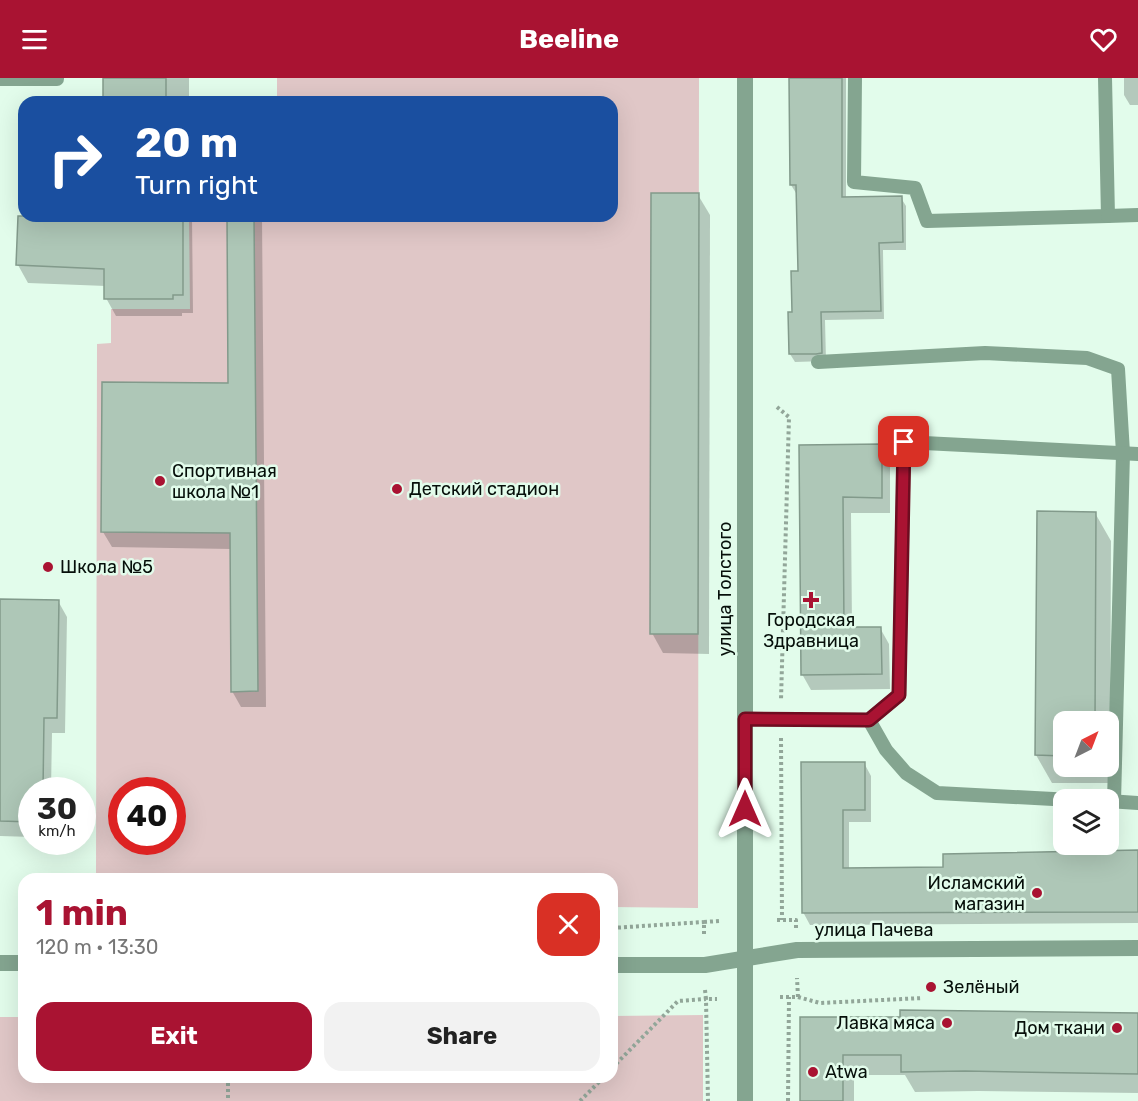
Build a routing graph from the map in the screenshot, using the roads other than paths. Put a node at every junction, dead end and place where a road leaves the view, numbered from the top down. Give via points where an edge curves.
1 (746, 78) edge
2 (855, 78) edge
3 (1105, 78) edge
4 (0, 79) edge
5 (57, 79) edge
6 (1138, 215) edge
7 (1108, 216) junction
8 (818, 362) dead end
9 (1123, 453) junction
10 (1138, 454) edge
11 (745, 719) junction
12 (869, 720) junction
13 (1112, 789) edge
14 (1053, 799) edge
15 (1119, 802) edge
16 (1138, 803) edge
17 (1138, 948) edge
18 (745, 959) junction
19 (0, 963) edge
20 (18, 963) edge
21 (618, 965) edge
22 (746, 1101) edge

1 - 11 street, улица Толстого
2 - 7 lane via 854,182 915,188 927,221
3 - 7 lane
4 - 5 lane
6 - 7 lane
8 - 9 lane via 985,353 1087,358 1118,369
9 - 10 lane
9 - 12 lane via 904,442 899,695
9 - 13 lane
11 - 12 lane
11 - 18 street, улица Толстого
12 - 14 lane via 885,750 906,773 937,793
15 - 16 lane
17 - 18 street, улица Пачева via 797,950
18 - 21 street, улица Пачева via 705,965
18 - 22 street, улица Толстого
19 - 20 street

